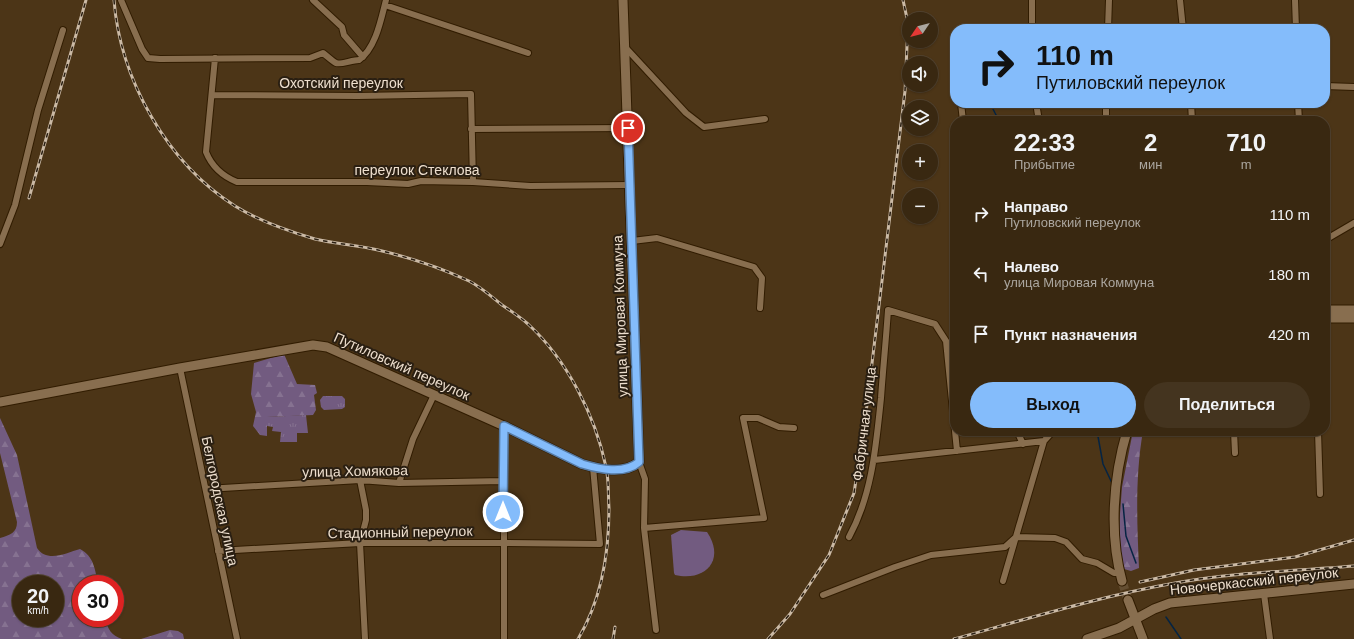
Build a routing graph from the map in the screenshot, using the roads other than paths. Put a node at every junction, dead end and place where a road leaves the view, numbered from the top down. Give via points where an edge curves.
1 (121, 0) edge
2 (313, 0) edge
3 (623, 0) edge
4 (1032, 0) edge
5 (1110, 0) edge
6 (1180, 0) edge
7 (1295, 0) edge
8 (385, 2) edge
9 (1032, 24) edge
10 (1108, 24) edge
11 (1183, 24) edge
12 (1296, 24) edge
13 (63, 30) dead end
14 (625, 47) junction
15 (528, 53) dead end
16 (363, 57) junction
17 (215, 58) junction
18 (1330, 86) edge
19 (1354, 87) edge
20 (212, 95) junction
21 (765, 119) dead end
22 (628, 128) junction
23 (471, 129) junction
24 (473, 182) junction
25 (630, 185) junction
26 (1354, 224) edge
27 (1330, 237) edge
28 (632, 241) junction
29 (0, 244) edge
30 (760, 308) dead end
31 (1330, 310) edge
32 (1354, 310) edge
33 (1330, 318) edge
34 (1354, 318) edge
35 (946, 341) junction
36 (950, 345) edge
37 (180, 368) junction
38 (950, 381) edge
39 (434, 395) junction
40 (0, 402) edge
41 (504, 426) junction
42 (794, 428) dead end
43 (955, 436) edge
44 (1019, 436) edge
45 (1048, 436) edge
46 (1125, 436) edge
47 (1234, 436) edge
48 (1318, 436) edge
49 (1044, 441) junction
50 (1023, 444) junction
51 (957, 452) junction
52 (1235, 453) dead end
53 (874, 460) junction
54 (639, 462) junction
55 (592, 467) junction
56 (360, 480) junction
57 (504, 481) junction
58 (399, 483) junction
59 (206, 489) junction
60 (1320, 494) dead end
61 (644, 528) junction
62 (849, 537) dead end
63 (1016, 537) junction
64 (503, 542) junction
65 (360, 543) junction
66 (218, 552) junction
67 (1121, 577) joint
68 (1003, 581) dead end
69 (1354, 584) edge
70 (1264, 594) junction
71 (822, 595) dead end
72 (1128, 600) tunnel mouth
73 (1136, 619) junction
74 (656, 630) dead end
75 (237, 639) edge
76 (365, 639) edge
77 (504, 639) edge
78 (1088, 639) edge
79 (1143, 639) edge
80 (1270, 639) edge

1 - 17 street, Охотский переулок via 148,58
2 - 16 street via 342,27 344,35
3 - 14 main road, улица Мировая Коммуна
4 - 9 street
5 - 10 street
6 - 11 street
7 - 12 street
8 - 15 street
8 - 16 street via 372,45
13 - 29 street via 38,110 15,205
14 - 21 street via 686,113 704,127
14 - 22 main road, улица Мировая Коммуна
16 - 17 street, Охотский переулок via 340,64 323,53 310,58
17 - 20 street
18 - 19 street
20 - 23 street, Охотский переулок via 470,94
20 - 24 street, переулок Стеклова via 206,152 210,162 226,178 237,182
22 - 23 street
22 - 25 main road, улица Мировая Коммуна
23 - 24 street
24 - 25 street, переулок Стеклова via 530,186
25 - 28 main road, улица Мировая Коммуна
26 - 27 street
28 - 30 street via 657,238 754,267 762,278
28 - 54 main road, улица Мировая Коммуна
31 - 32 main road
33 - 34 main road
35 - 36 street
35 - 38 street
35 - 53 street, Фабричная улица via 935,324 888,310
37 - 39 main road, Путиловский переулок via 313,345 327,347
37 - 40 main road, Путиловский переулок
37 - 59 street, Белгородская улица
39 - 41 main road, Путиловский переулок
39 - 58 street via 413,439
41 - 55 main road, Путиловский переулок
41 - 57 street
42 - 61 street via 779,427 758,418 743,418 764,518
43 - 51 street
44 - 50 street
45 - 49 street
46 - 67 main road via 1121,449 1115,502 1115,545
47 - 52 street
48 - 60 street
49 - 50 street
49 - 63 street
50 - 51 street
51 - 53 street
53 - 62 street, Фабричная улица via 865,502
54 - 55 main road, Путиловский переулок via 625,470
54 - 61 street, улица Мировая Коммуна via 645,479
55 - 64 street, Стадионный переулок via 600,544
56 - 58 street, улица Хомякова
56 - 59 street, улица Хомякова
56 - 65 street via 366,510
57 - 58 street, улица Хомякова
57 - 64 street
59 - 66 street, Белгородская улица
61 - 74 street, улица Мировая Коммуна
63 - 67 street via 1055,538 1066,542 1082,559 1097,563
63 - 68 street
63 - 71 street via 1005,547 931,555
64 - 65 street, Стадионный переулок
64 - 77 street
65 - 66 street, Стадионный переулок
65 - 76 street
66 - 75 street, Белгородская улица
69 - 70 main road, Новочеркасский переулок
70 - 73 main road, Новочеркасский переулок via 1170,603
70 - 80 street
72 - 73 main road
73 - 78 main road, Новочеркасский переулок
73 - 79 main road

